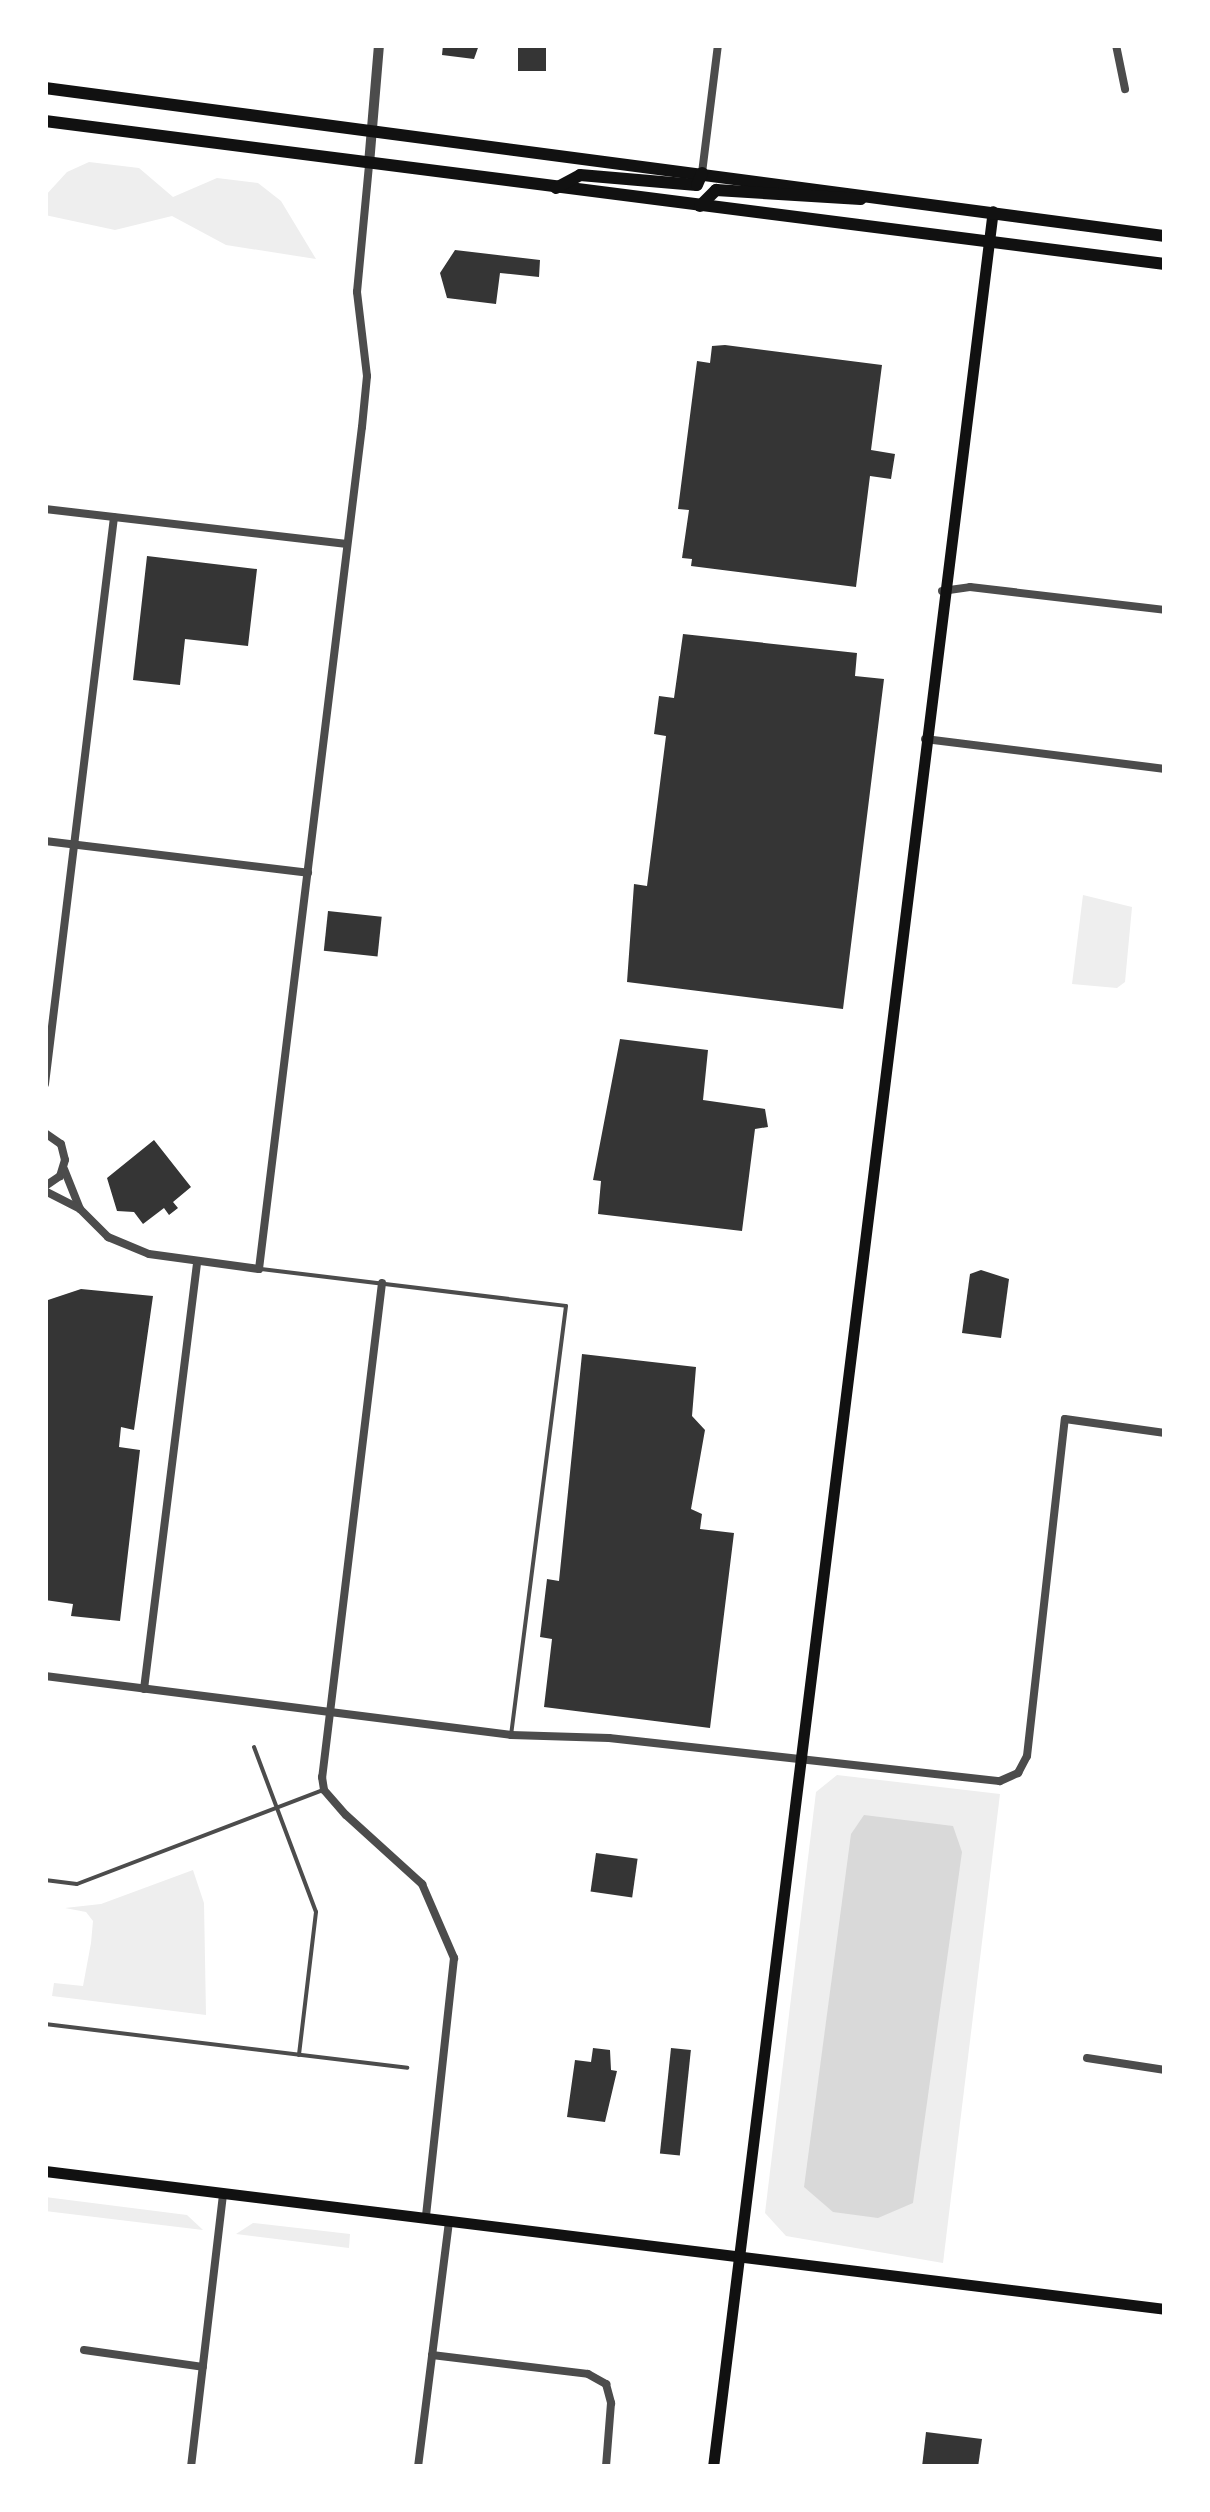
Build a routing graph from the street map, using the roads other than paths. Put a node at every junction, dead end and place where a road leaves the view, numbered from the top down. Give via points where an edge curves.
1 (379, 45) edge
2 (718, 45) edge
3 (1116, 45) edge
4 (45, 88) edge
5 (1124, 88) dead end
6 (45, 121) edge
7 (372, 130) junction
8 (368, 164) junction
9 (702, 173) junction
10 (556, 188) junction
11 (898, 197) junction
12 (700, 206) junction
13 (993, 211) junction
14 (1165, 236) edge
15 (988, 243) junction
16 (1165, 264) edge
17 (45, 509) edge
18 (114, 517) junction
19 (348, 544) junction
20 (942, 590) junction
21 (1165, 610) edge
22 (924, 740) junction
23 (1165, 768) edge
24 (45, 841) edge
25 (74, 844) junction
26 (308, 872) junction
27 (45, 1084) edge
28 (45, 1133) edge
29 (64, 1168) junction
30 (45, 1188) edge
31 (80, 1209) junction
32 (196, 1261) junction
33 (259, 1269) junction
34 (382, 1283) junction
35 (1165, 1433) edge
36 (45, 1676) edge
37 (144, 1689) junction
38 (330, 1715) junction
39 (511, 1736) junction
40 (254, 1746) dead end
41 (804, 1759) junction
42 (324, 1790) junction
43 (277, 1810) junction
44 (45, 1880) edge
45 (45, 2024) edge
46 (299, 2055) junction
47 (1087, 2058) dead end
48 (407, 2068) dead end
49 (1165, 2070) edge
50 (45, 2172) edge
51 (223, 2194) junction
52 (426, 2218) junction
53 (449, 2220) junction
54 (737, 2254) junction
55 (1165, 2309) edge
56 (84, 2350) dead end
57 (432, 2355) junction
58 (203, 2368) junction
59 (190, 2467) edge
60 (418, 2467) edge
61 (606, 2467) edge
62 (713, 2467) edge

1 - 7 street
2 - 9 street
3 - 5 street
4 - 7 main road
6 - 8 main road
7 - 8 street
7 - 9 main road
8 - 10 main road
8 - 19 street via 357,292 366,376
9 - 10 main road via 694,185 580,175
9 - 11 main road
10 - 12 main road
11 - 12 main road via 823,201 716,190
11 - 13 main road
12 - 15 main road
13 - 14 main road
13 - 15 main road
15 - 16 main road
15 - 20 main road
17 - 18 street
18 - 19 street
18 - 25 street
19 - 26 street
20 - 21 street via 970,586
20 - 22 main road
22 - 23 street
22 - 41 main road
24 - 25 street
25 - 26 street
25 - 27 street
26 - 33 street
28 - 29 street via 61,1144
29 - 30 street
29 - 31 street
30 - 31 street
31 - 32 street via 127,1246
32 - 33 street
32 - 37 street
33 - 34 lane
34 - 38 street
34 - 39 lane via 566,1306
35 - 41 street via 1065,1420 1027,1756 1018,1773 1000,1781
36 - 37 street
37 - 38 street
38 - 39 street
38 - 42 street
39 - 41 street via 609,1738
40 - 43 lane
41 - 54 main road
42 - 43 lane
42 - 52 street via 422,1884 454,1958
43 - 44 lane via 76,1884
43 - 46 lane via 316,1912
45 - 46 lane
46 - 48 lane
47 - 49 street
50 - 51 main road
51 - 52 main road
51 - 58 street
52 - 53 main road
53 - 54 main road
53 - 57 street
54 - 55 main road
54 - 62 main road
56 - 58 street
57 - 60 street
57 - 61 street via 588,2374 606,2384 612,2404
58 - 59 street

